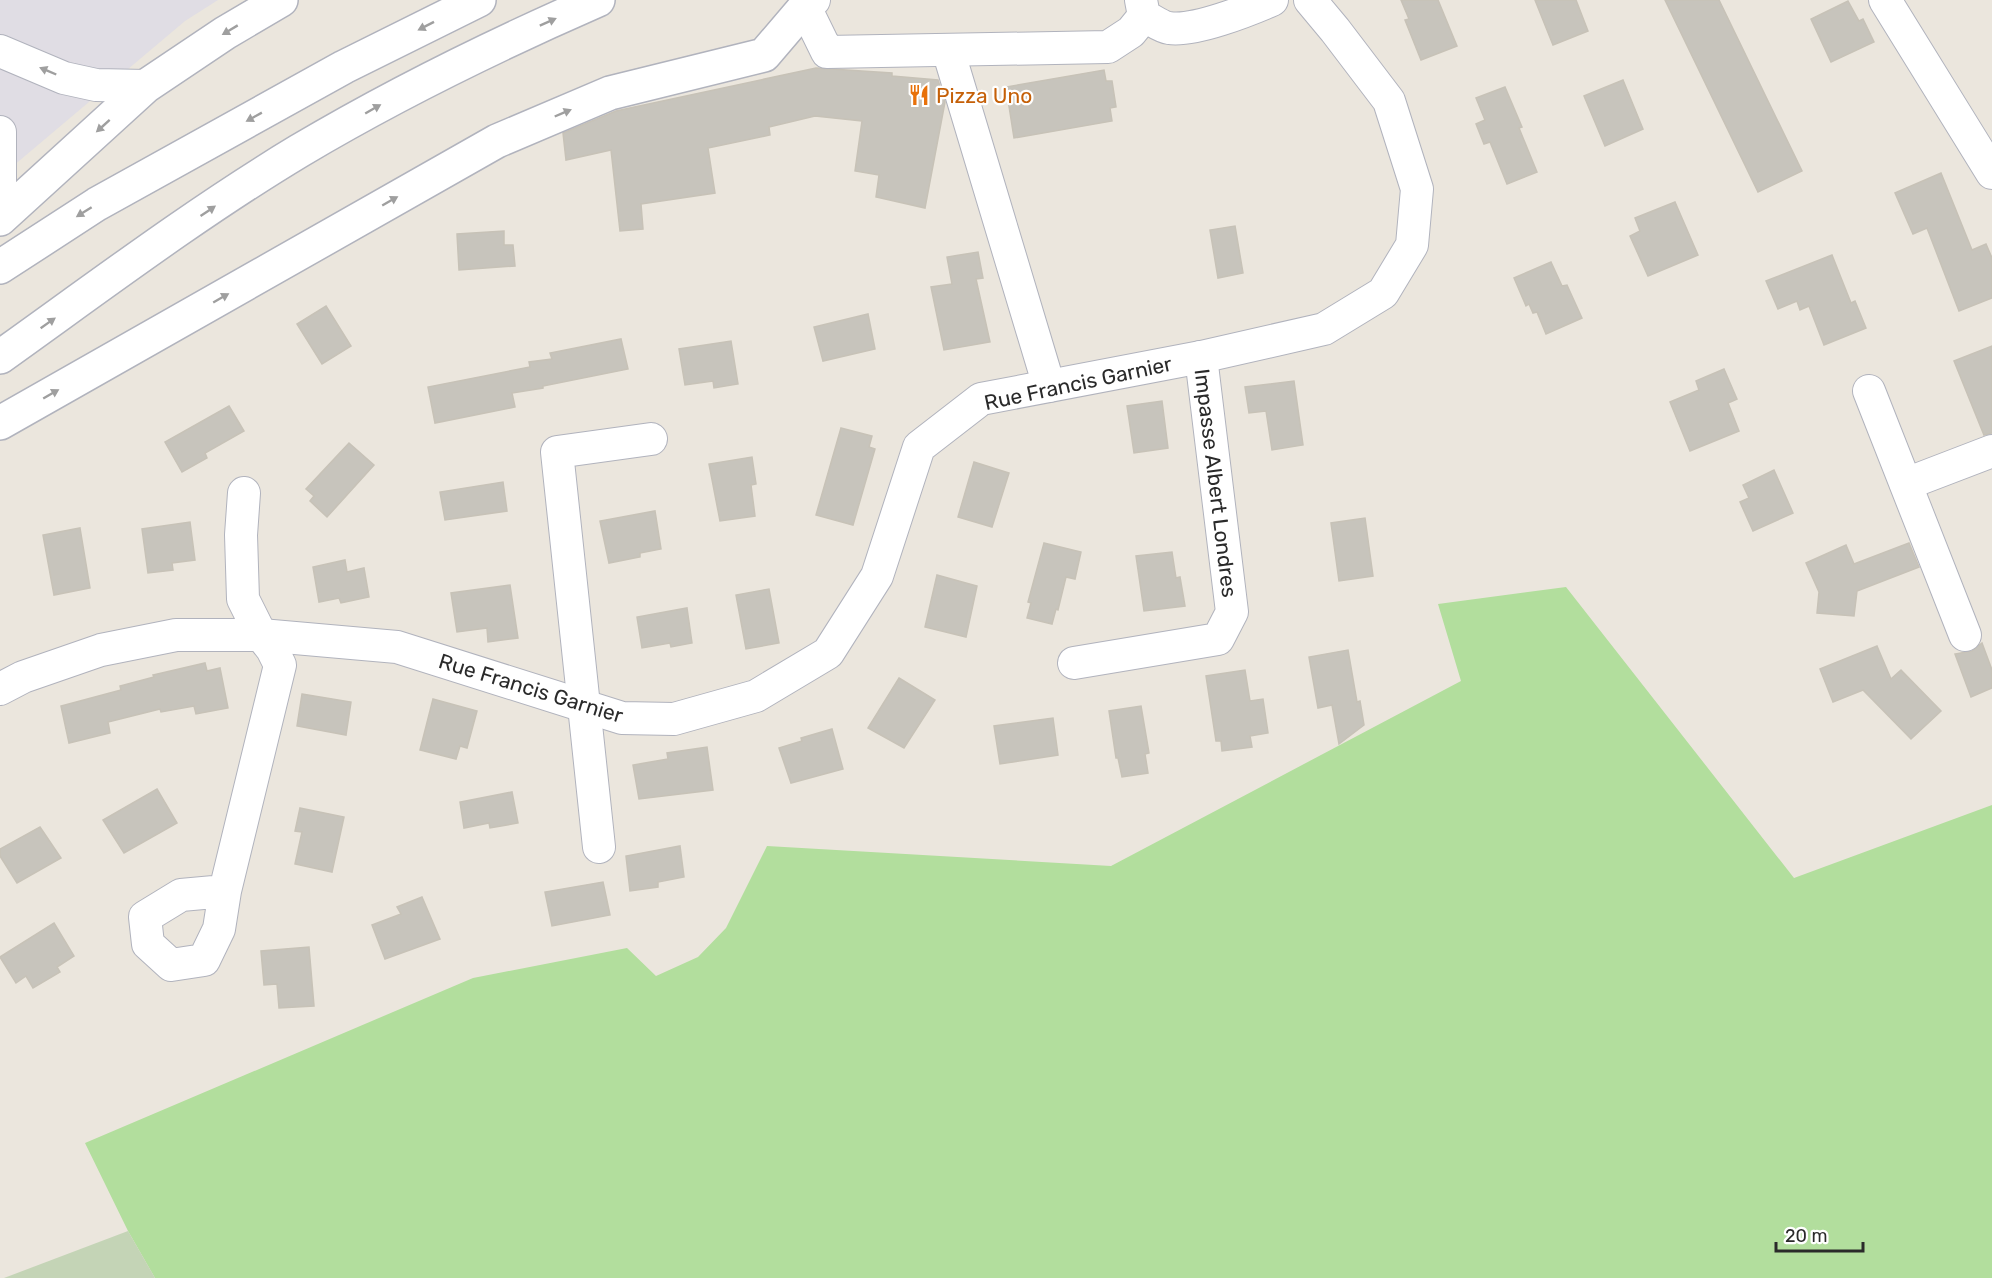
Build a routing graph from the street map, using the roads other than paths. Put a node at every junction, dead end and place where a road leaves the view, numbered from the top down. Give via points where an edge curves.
1 (281, 0) edge
2 (479, 0) edge
3 (598, 0) edge
4 (1272, 0) edge
5 (1310, 0) edge
6 (1885, 0) edge
7 (809, 4) edge
8 (1151, 15) edge
9 (948, 50) junction
10 (0, 51) edge
11 (146, 86) junction
12 (0, 132) edge
13 (1992, 173) edge
14 (0, 202) edge
15 (0, 219) edge
16 (0, 267) edge
17 (0, 357) edge
18 (1201, 357) junction
19 (1049, 386) junction
20 (1869, 391) dead end
21 (0, 423) edge
22 (651, 439) dead end
23 (1992, 451) edge
24 (1906, 484) junction
25 (244, 493) dead end
26 (1965, 634) dead end
27 (261, 635) junction
28 (1074, 663) dead end
29 (0, 689) edge
30 (584, 706) junction
31 (599, 847) dead end
32 (225, 891) dead end

1 -> 11 main road
2 -> 16 main road via 344,67 108,198
17 -> 3 main road via 297,152 390,99
4 - 8 street via 1200,25
5 - 18 street, Rue Francis Garnier via 1389,101 1417,189 1412,245 1383,293 1324,329
6 - 13 street
7 - 9 street via 827,52
21 -> 7 main road via 497,141 610,93 764,55
8 - 9 street via 1108,47
9 - 19 street
11 -> 10 street via 96,85 64,78
11 -> 15 main road
12 - 14 street
18 - 19 street, Rue Francis Garnier
18 - 28 street, Impasse Albert Londres via 1232,612 1218,639
19 - 30 street, Rue Francis Garnier via 981,399 919,447 877,576 828,653 756,696 674,719 622,718
20 - 24 street
22 - 30 street via 557,452
23 - 24 street
24 - 26 street
25 - 27 street via 243,599
27 - 29 street, Rue Francis Garnier via 176,635 101,650
27 - 30 street, Rue Francis Garnier via 398,647
27 - 32 street via 280,664
30 - 31 street

